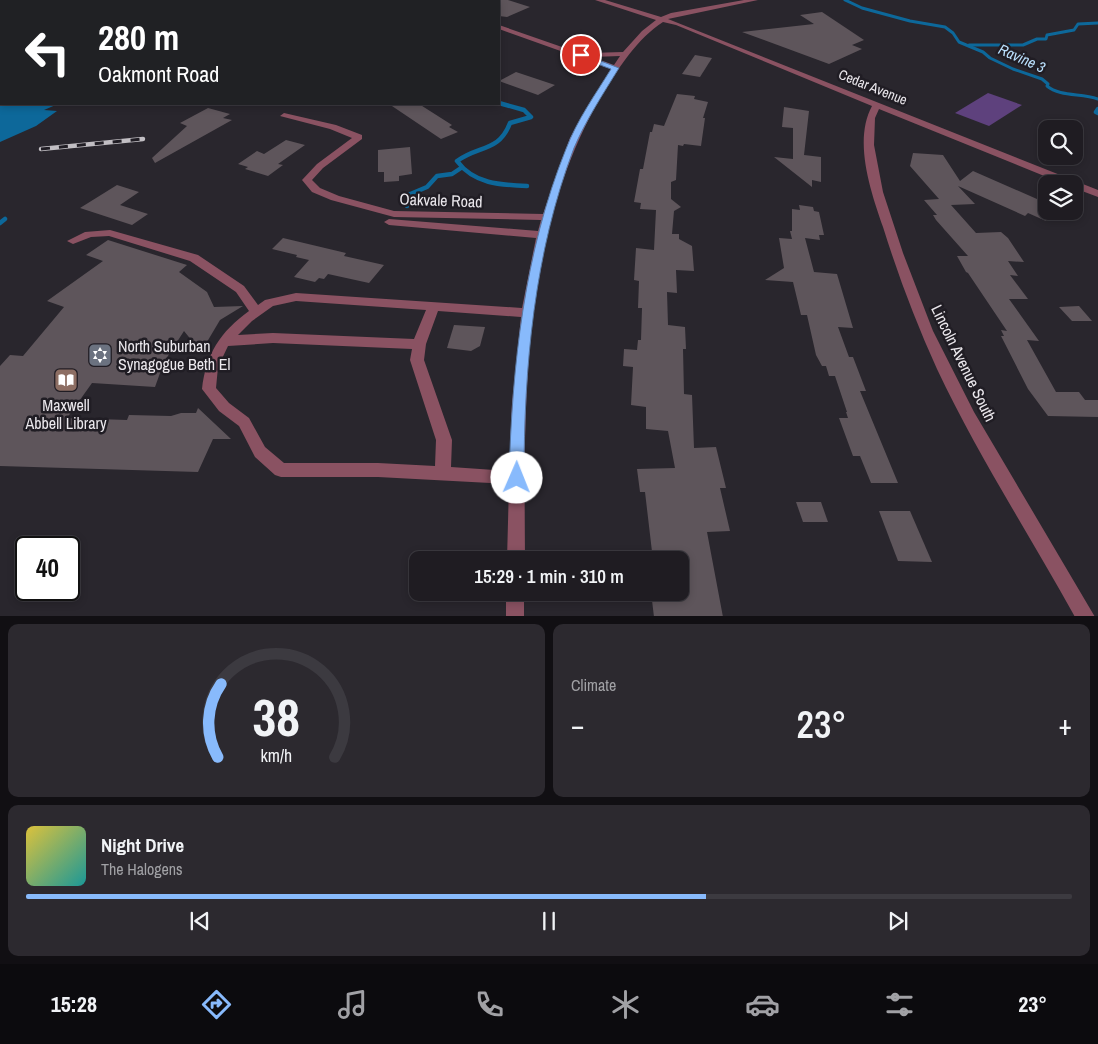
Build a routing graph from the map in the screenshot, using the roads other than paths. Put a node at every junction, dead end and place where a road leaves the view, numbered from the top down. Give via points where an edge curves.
1 (598, 0) edge
2 (755, 0) edge
3 (662, 18) junction
4 (500, 27) edge
5 (626, 54) junction
6 (581, 55) junction
7 (615, 68) junction
8 (877, 105) junction
9 (284, 116) dead end
10 (1051, 175) edge
11 (1083, 188) edge
12 (1098, 194) edge
13 (548, 217) junction
14 (389, 222) dead end
15 (543, 235) junction
16 (73, 241) dead end
17 (433, 307) junction
18 (256, 312) junction
19 (528, 312) junction
20 (224, 342) junction
21 (419, 344) junction
22 (443, 474) junction
23 (517, 478) junction
24 (516, 551) edge
25 (515, 601) edge
26 (515, 616) edge
27 (1086, 616) edge

1 - 3 street, Cedar Avenue
2 - 3 street
3 - 5 street
3 - 8 street, Cedar Avenue
4 - 6 street
5 - 6 street
5 - 7 street
6 - 7 street
7 - 13 street via 570,147
8 - 10 street, Cedar Avenue
8 - 27 street, Lincoln Avenue South via 871,118 870,139 874,171 881,205 907,284 953,387
9 - 13 street, Oakvale Road via 333,127 359,137 320,166 307,180 316,190 335,198 394,214
11 - 12 street, Cedar Avenue
13 - 15 street
14 - 15 street
15 - 19 street
16 - 18 street via 89,234 110,233 194,258 240,289
17 - 18 street via 296,297 269,303
17 - 19 street
17 - 21 street
18 - 20 street
19 - 23 street via 517,422
20 - 21 street via 273,338
20 - 22 street via 211,367 209,389 224,407 244,422 260,452 281,470
21 - 22 street via 417,360 444,440
22 - 23 street
23 - 24 street
25 - 26 street

